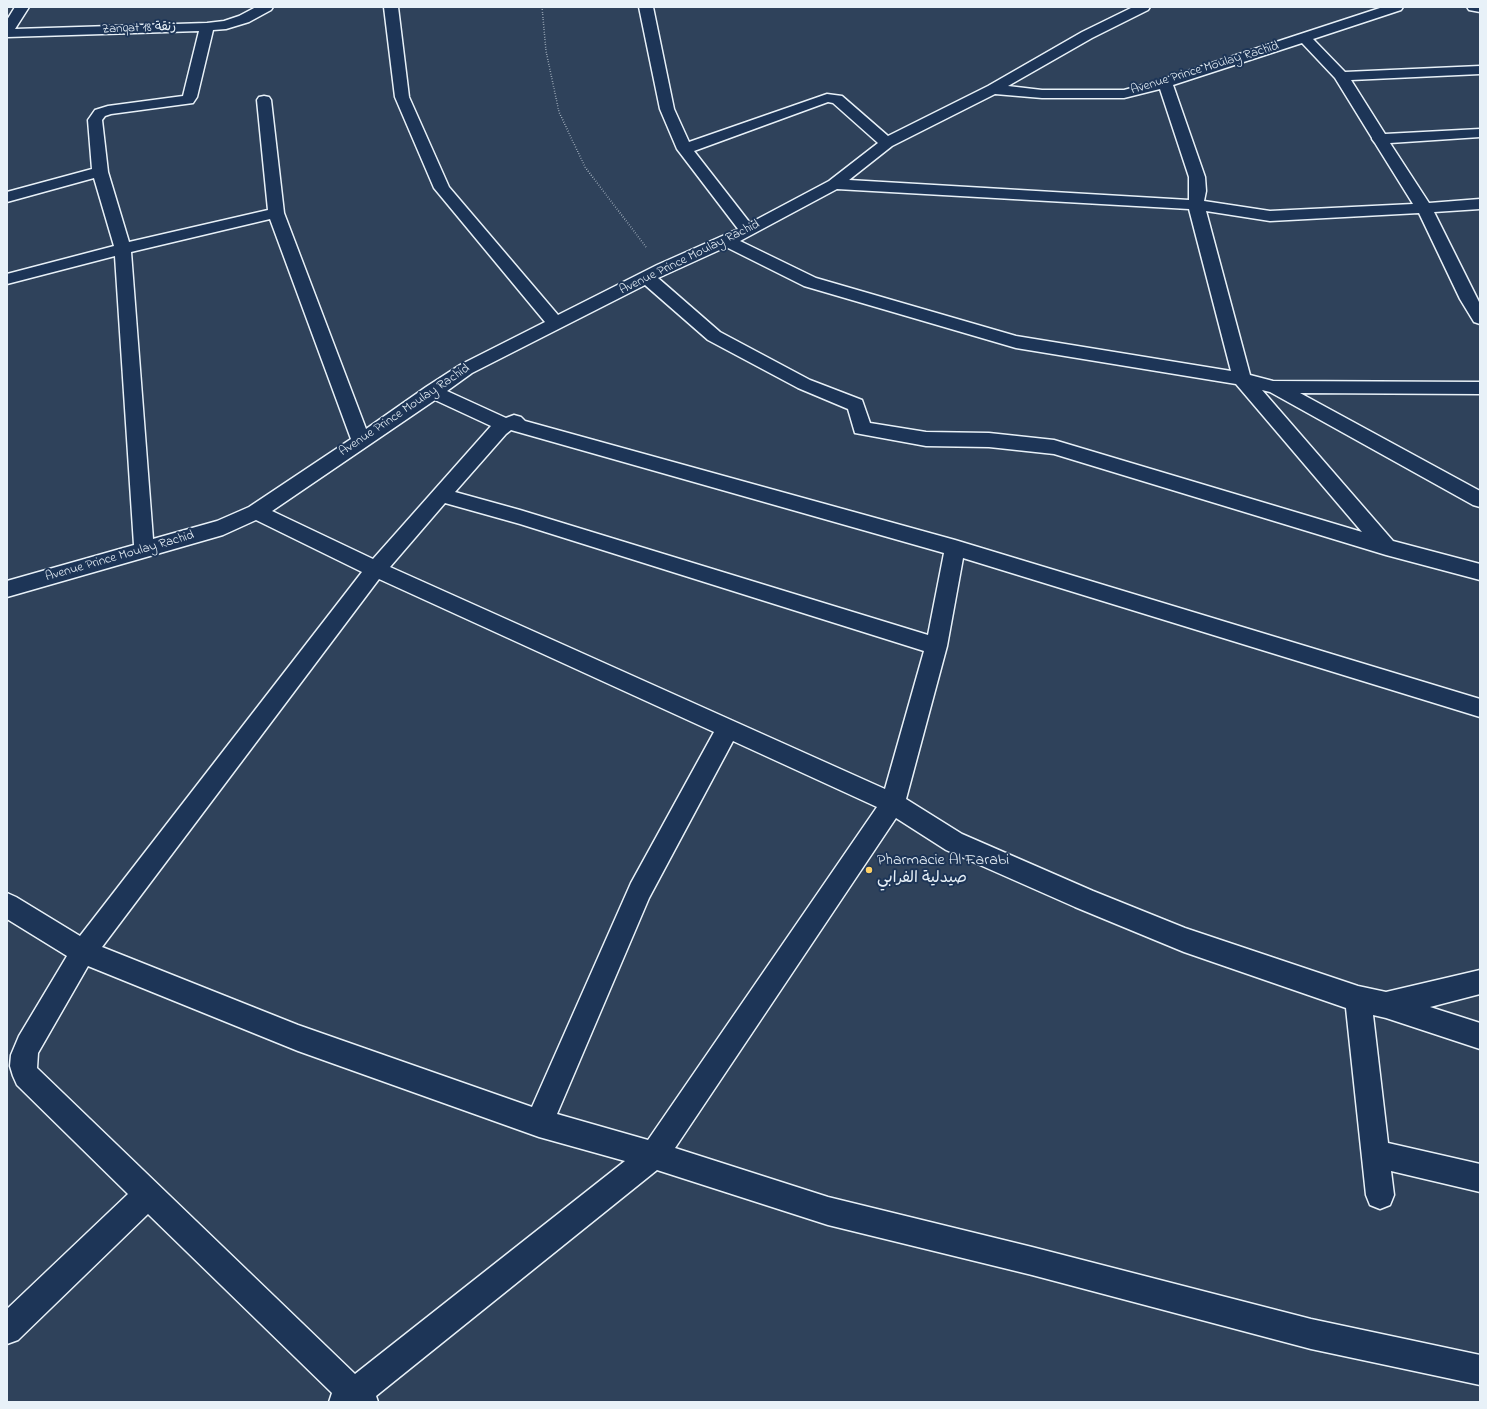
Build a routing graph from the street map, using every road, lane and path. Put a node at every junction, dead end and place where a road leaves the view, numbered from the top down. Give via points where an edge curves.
1 (22, 7) edge
2 (266, 7) edge
3 (391, 7) edge
4 (542, 7) edge
5 (646, 7) edge
6 (1143, 7) edge
7 (1396, 7) edge
8 (1474, 7) edge
9 (1480, 8) edge
10 (1366, 11) edge
11 (207, 27) junction
12 (7, 32) edge
13 (1305, 38) junction
14 (1480, 70) edge
15 (1341, 76) junction
16 (1165, 83) junction
17 (993, 89) junction
18 (264, 100) dead end
19 (1480, 133) edge
20 (1379, 138) junction
21 (887, 143) junction
22 (685, 149) junction
23 (100, 172) junction
24 (834, 184) junction
25 (7, 197) edge
26 (1480, 204) edge
27 (1196, 205) junction
28 (1424, 208) junction
29 (276, 213) junction
30 (748, 231) junction
31 (727, 241) junction
32 (123, 249) junction
33 (655, 274) junction
34 (7, 280) edge
35 (1474, 300) edge
36 (1480, 318) edge
37 (555, 323) junction
38 (1242, 379) junction
39 (1273, 387) junction
40 (1480, 388) edge
41 (432, 391) junction
42 (512, 425) junction
43 (361, 441) junction
44 (441, 495) junction
45 (1480, 500) edge
46 (256, 512) junction
47 (1386, 547) junction
48 (955, 548) junction
49 (144, 550) junction
50 (376, 569) junction
51 (1480, 572) edge
52 (7, 589) edge
53 (936, 646) junction
54 (1480, 708) edge
55 (728, 728) junction
56 (893, 803) junction
57 (7, 906) edge
58 (83, 952) junction
59 (1480, 982) edge
60 (1358, 999) junction
61 (1386, 1005) junction
62 (1480, 1036) edge
63 (16, 1055) edge
64 (539, 1123) junction
65 (1376, 1154) junction
66 (654, 1155) junction
67 (1480, 1178) edge
68 (148, 1195) junction
69 (1380, 1195) dead end
70 (7, 1329) edge
71 (1480, 1370) edge
72 (353, 1400) edge

1 - 12 street
2 - 11 street, Zanqat 18 زنقة via 244,19 226,25
3 - 37 street via 402,98 442,188
4 - 33 path via 546,50 559,112 585,167
5 - 22 street via 667,110
6 - 17 street via 1087,35
7 - 10 street, Avenue Prince Moulay Rachid
8 - 9 street
10 - 13 street, Avenue Prince Moulay Rachid
11 - 12 street, Zanqat 18 زنقة
11 - 23 street via 188,100 100,113 95,120
13 - 15 street
13 - 16 street, Avenue Prince Moulay Rachid
14 - 15 street
15 - 20 street
16 - 17 street, Avenue Prince Moulay Rachid via 1124,94 1042,94
16 - 27 street via 1197,177
17 - 21 street, Avenue Prince Moulay Rachid
18 - 29 street
19 - 20 street
20 - 28 street
21 - 22 street via 837,99 827,98
21 - 24 street, Avenue Prince Moulay Rachid
22 - 30 street
23 - 25 street
23 - 32 street
24 - 27 street
24 - 30 street, Avenue Prince Moulay Rachid
26 - 28 street
27 - 28 street via 1270,216
27 - 38 street
28 - 35 street
29 - 32 street
29 - 43 street
30 - 31 street, Avenue Prince Moulay Rachid
31 - 33 street, Avenue Prince Moulay Rachid
31 - 38 street via 810,282 1016,342
32 - 34 street
32 - 49 street
33 - 37 street, Avenue Prince Moulay Rachid
33 - 47 street via 714,336 804,384 856,405 862,428 926,439 989,440 1054,447
35 - 36 street
37 - 41 street, Avenue Prince Moulay Rachid via 466,368
38 - 39 street
38 - 47 street
39 - 40 street
39 - 45 street
41 - 42 street
41 - 43 street, Avenue Prince Moulay Rachid
42 - 44 street via 499,429
42 - 48 street
43 - 46 street, Avenue Prince Moulay Rachid
44 - 50 street
44 - 53 street via 520,517
46 - 49 street, Avenue Prince Moulay Rachid via 223,527
46 - 50 street
47 - 51 street
48 - 53 street
48 - 54 street
49 - 52 street, Avenue Prince Moulay Rachid
50 - 55 street
50 - 58 street
53 - 56 street
55 - 56 street
55 - 64 street via 640,891
56 - 60 street via 954,842 1084,899 1184,940
56 - 66 street
57 - 58 street
58 - 63 street via 28,1045
58 - 64 street via 298,1038
59 - 61 street
60 - 61 street
60 - 65 street
61 - 62 street
63 - 68 street via 26,1076
64 - 66 street
65 - 67 street
65 - 69 street
66 - 71 street via 828,1211 1311,1334
66 - 72 street
68 - 70 street
68 - 72 street

